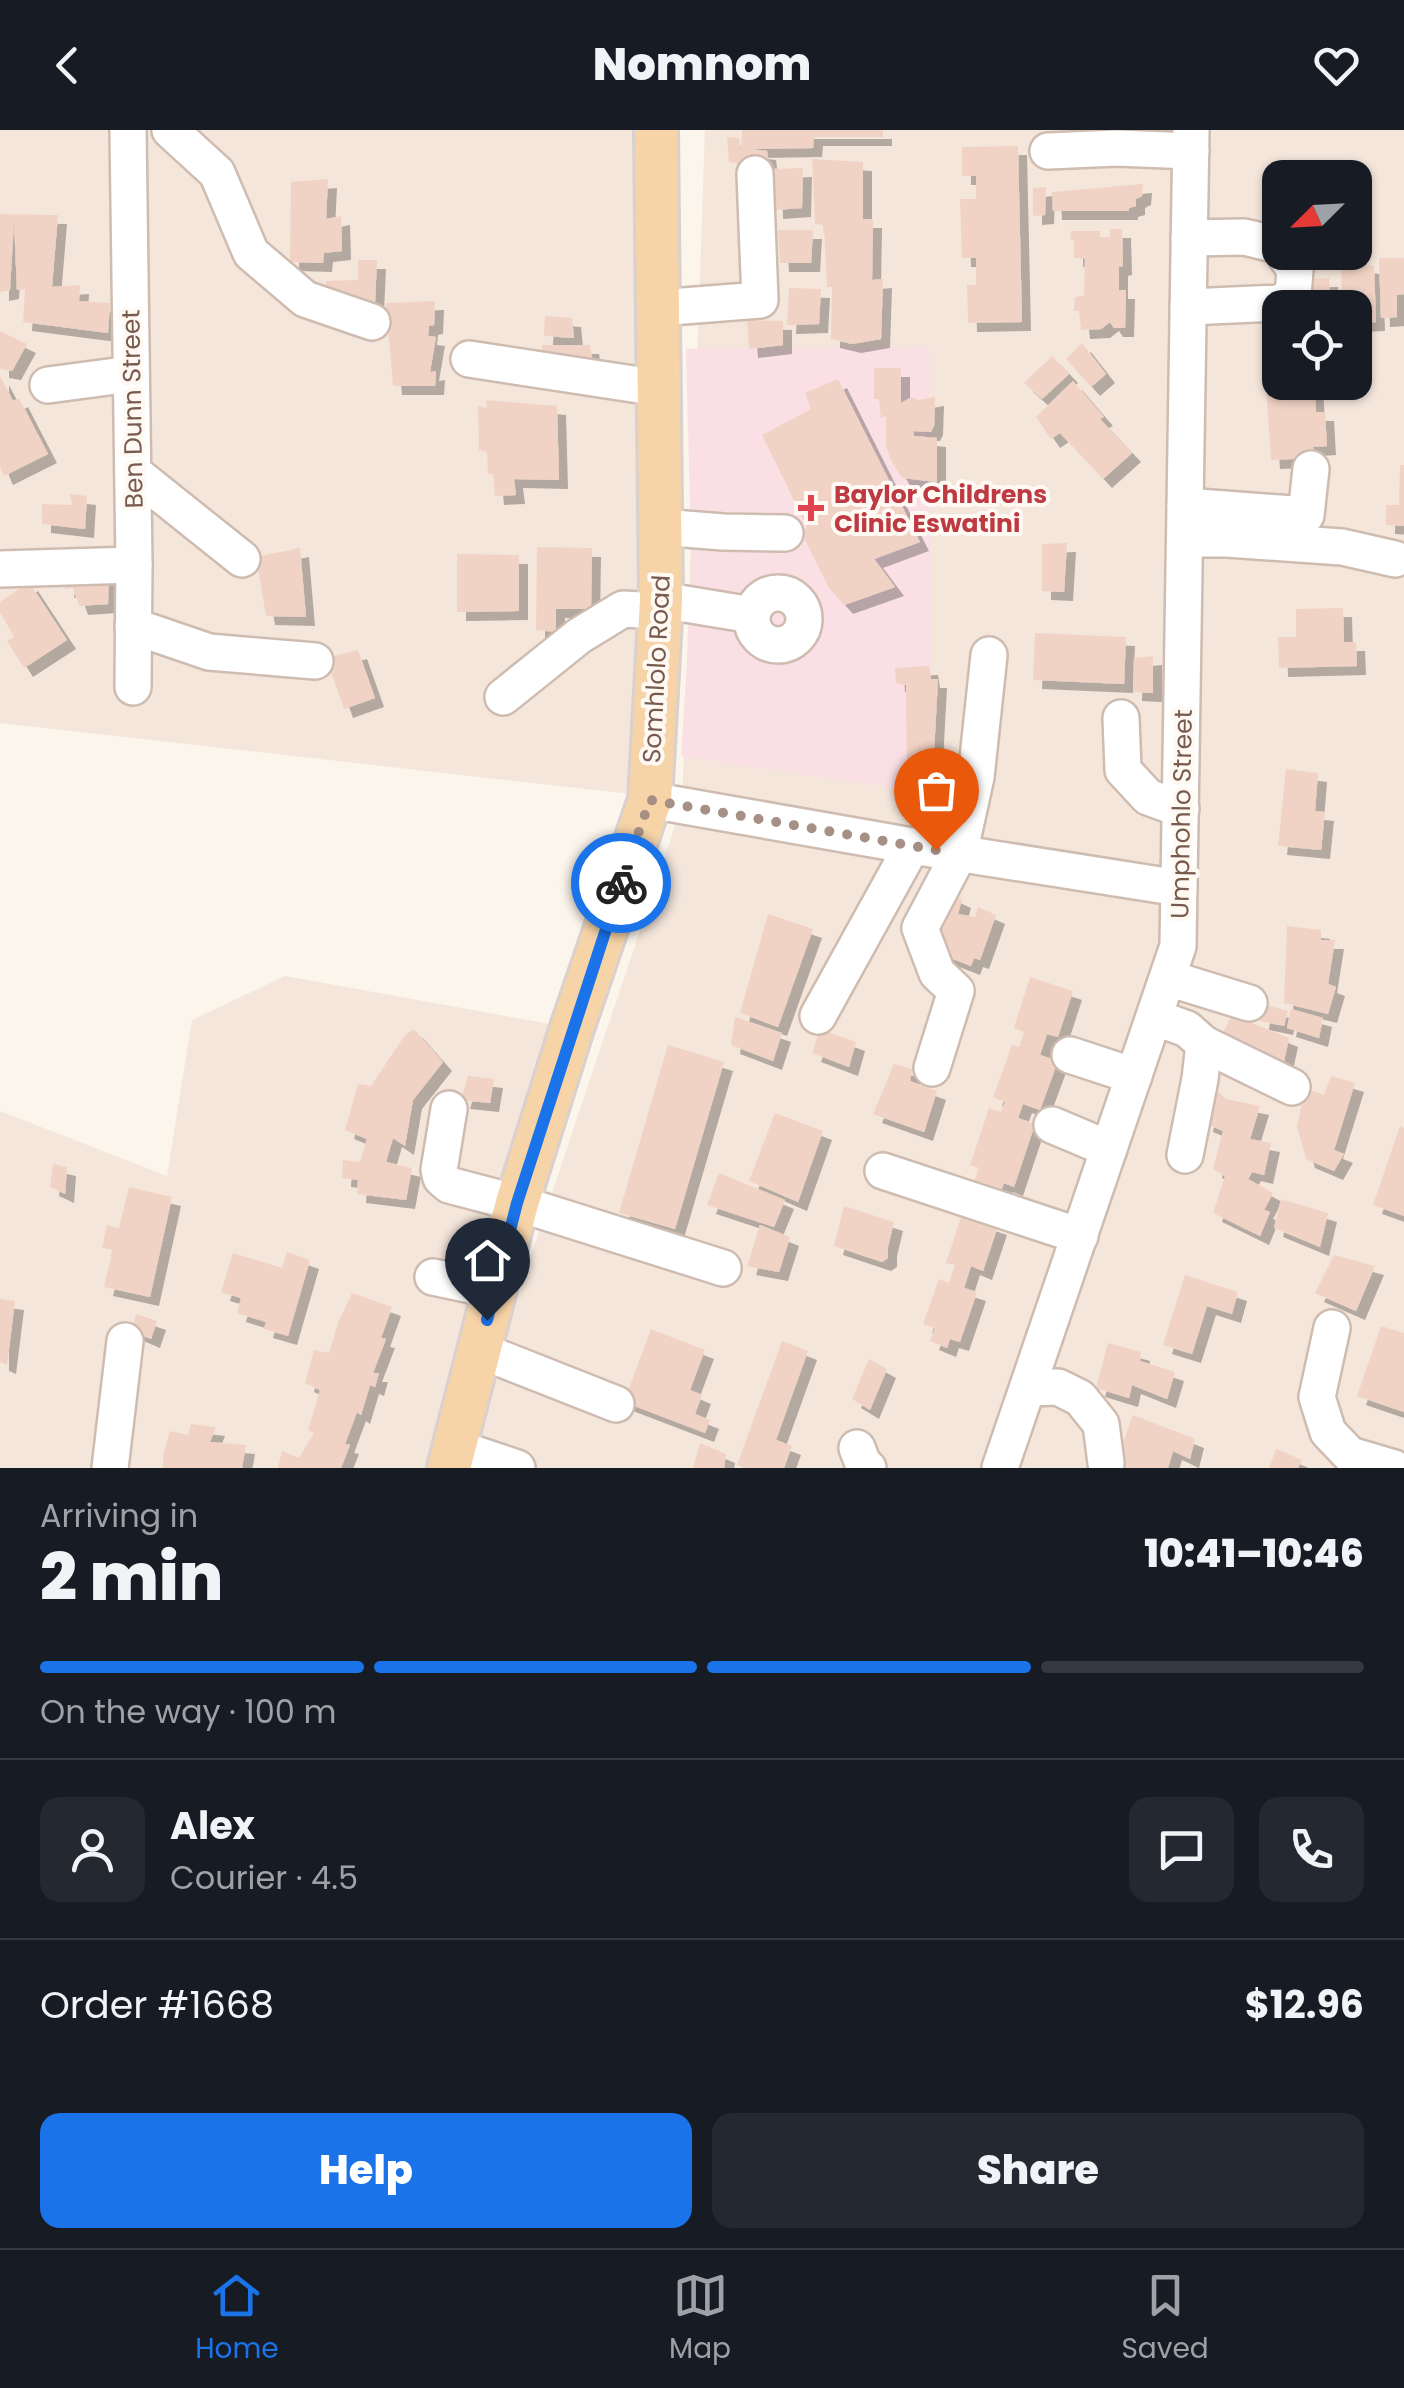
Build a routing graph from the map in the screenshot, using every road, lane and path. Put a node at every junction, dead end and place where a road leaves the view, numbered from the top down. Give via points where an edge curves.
1 (128, 130) edge
2 (170, 130) edge
3 (656, 133) edge
4 (1191, 140) edge
5 (1048, 151) dead end
6 (755, 174) dead end
7 (1189, 238) junction
8 (1262, 241) edge
9 (1295, 270) edge
10 (658, 308) junction
11 (1188, 308) junction
12 (372, 322) dead end
13 (469, 359) dead end
14 (131, 374) junction
15 (48, 385) dead end
16 (659, 388) junction
17 (1311, 469) dead end
18 (133, 472) junction
19 (1185, 522) junction
20 (660, 527) junction
21 (785, 533) dead end
22 (242, 559) dead end
23 (1395, 559) dead end
24 (134, 565) junction
25 (0, 569) edge
26 (661, 606) junction
27 (752, 616) dead end
28 (133, 626) junction
29 (990, 655) dead end
30 (315, 661) dead end
31 (133, 688) dead end
32 (503, 698) dead end
33 (1121, 718) dead end
34 (650, 800) junction
35 (1180, 809) junction
36 (912, 846) junction
37 (959, 854) junction
38 (1179, 888) junction
39 (1168, 978) junction
40 (1249, 1004) dead end
41 (818, 1016) dead end
42 (1154, 1018) junction
43 (1204, 1044) junction
44 (1070, 1055) dead end
45 (932, 1068) dead end
46 (1134, 1076) junction
47 (1292, 1087) dead end
48 (450, 1109) dead end
49 (1052, 1125) dead end
50 (1109, 1149) junction
51 (1185, 1156) dead end
52 (884, 1171) dead end
53 (517, 1203) junction
54 (1080, 1236) junction
55 (723, 1268) dead end
56 (432, 1277) dead end
57 (495, 1290) junction
58 (1332, 1328) dead end
59 (125, 1340) dead end
60 (480, 1350) junction
61 (1028, 1388) junction
62 (616, 1404) dead end
63 (452, 1457) edge
64 (1106, 1463) dead end
65 (110, 1468) edge
66 (517, 1468) edge
67 (1000, 1468) edge
68 (1394, 1468) edge

1 - 14 street, Ben Dunn Street
2 - 12 street via 216,173 251,254 304,299
3 - 10 main road, Somhlolo Road
4 - 5 street
4 - 7 street, Umphohlo Street
6 - 10 street via 760,300
7 - 8 street
7 - 11 street, Umphohlo Street
9 - 11 street via 1293,295 1279,303
10 - 16 main road, Somhlolo Road
11 - 19 street, Umphohlo Street
13 - 16 street
14 - 15 street
14 - 18 street, Ben Dunn Street
16 - 20 main road, Somhlolo Road
17 - 19 street via 1306,515
18 - 22 street
18 - 24 street, Ben Dunn Street
19 - 23 street via 1228,539 1342,547
19 - 35 street, Umphohlo Street
20 - 21 street
20 - 26 main road, Somhlolo Road
24 - 25 street
24 - 28 street, Ben Dunn Street
26 - 27 street
26 - 32 street via 623,609
26 - 34 main road, Somhlolo Road
28 - 30 street via 209,652
28 - 31 street, Ben Dunn Street
29 - 37 street
33 - 35 street via 1123,770 1148,797
34 - 36 street
34 - 53 main road, Somhlolo Road
35 - 38 street, Umphohlo Street
36 - 37 street
36 - 41 street
37 - 38 street
37 - 45 street via 920,928 936,973 956,992
38 - 39 street, Umphohlo Street via 1178,946
39 - 40 street
39 - 42 street, Umphohlo Street
42 - 43 street via 1186,1029
42 - 46 street, Umphohlo Street
43 - 47 street
43 - 51 street
44 - 46 street
46 - 50 street, Umphohlo Street
48 - 53 street via 441,1178
49 - 50 street
50 - 54 street, Umphohlo Street
52 - 54 street
53 - 55 street
53 - 57 main road, Somhlolo Road
54 - 61 street, Umphohlo Street
56 - 57 street
57 - 60 main road, Somhlolo Road
58 - 68 street via 1317,1396 1328,1432 1350,1455
59 - 65 street
60 - 62 street
60 - 63 main road, Somhlolo Road
61 - 64 street via 1058,1387 1080,1398 1101,1424
61 - 67 street, Umphohlo Street
63 - 66 street

